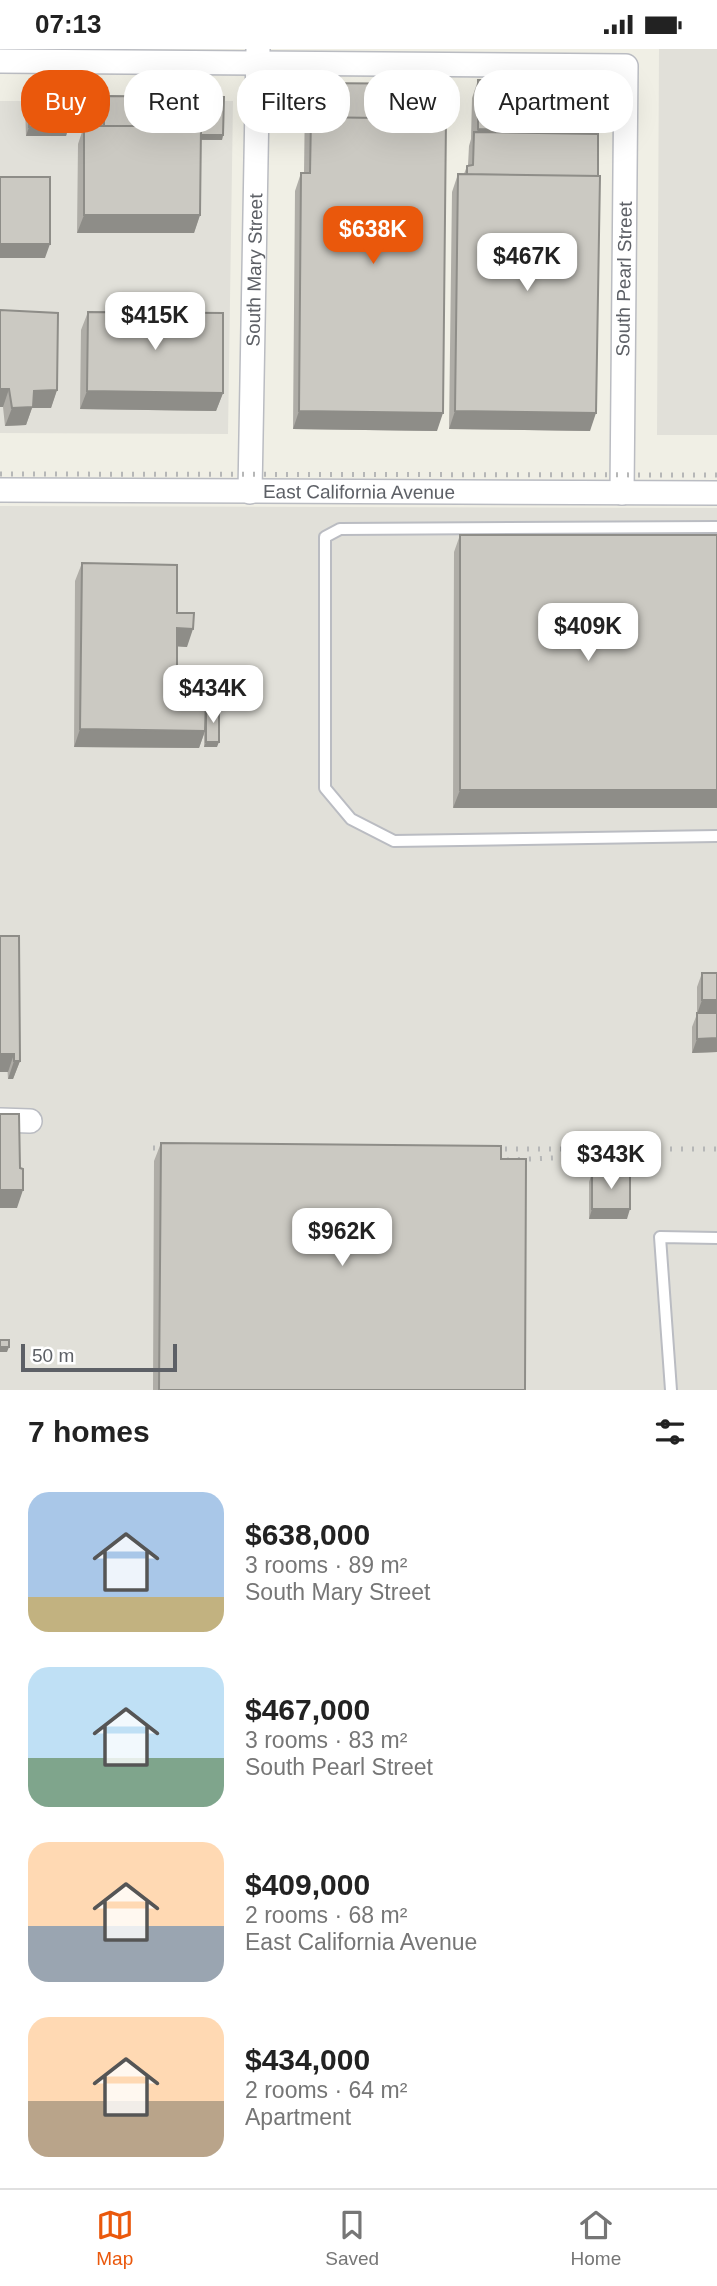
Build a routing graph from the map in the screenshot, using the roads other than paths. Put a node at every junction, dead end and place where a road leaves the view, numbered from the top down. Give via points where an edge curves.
1 (79, 55) edge
2 (258, 56) edge
3 (406, 57) edge
4 (0, 61) edge
5 (0, 490) edge
6 (250, 492) junction
7 (622, 493) junction
8 (717, 493) edge
9 (717, 527) edge
10 (717, 836) edge
11 (0, 1120) edge
12 (30, 1121) dead end
13 (717, 1238) edge
14 (671, 1390) edge

1 - 2 street
1 - 4 street
2 - 3 street
2 - 6 street, South Mary Street
3 - 7 street, South Pearl Street via 625,65
5 - 6 street, East California Avenue
6 - 7 street, East California Avenue
7 - 8 street, East California Avenue
9 - 10 lane via 340,529 325,537 325,788 351,819 394,841
11 - 12 street
13 - 14 lane via 660,1237

